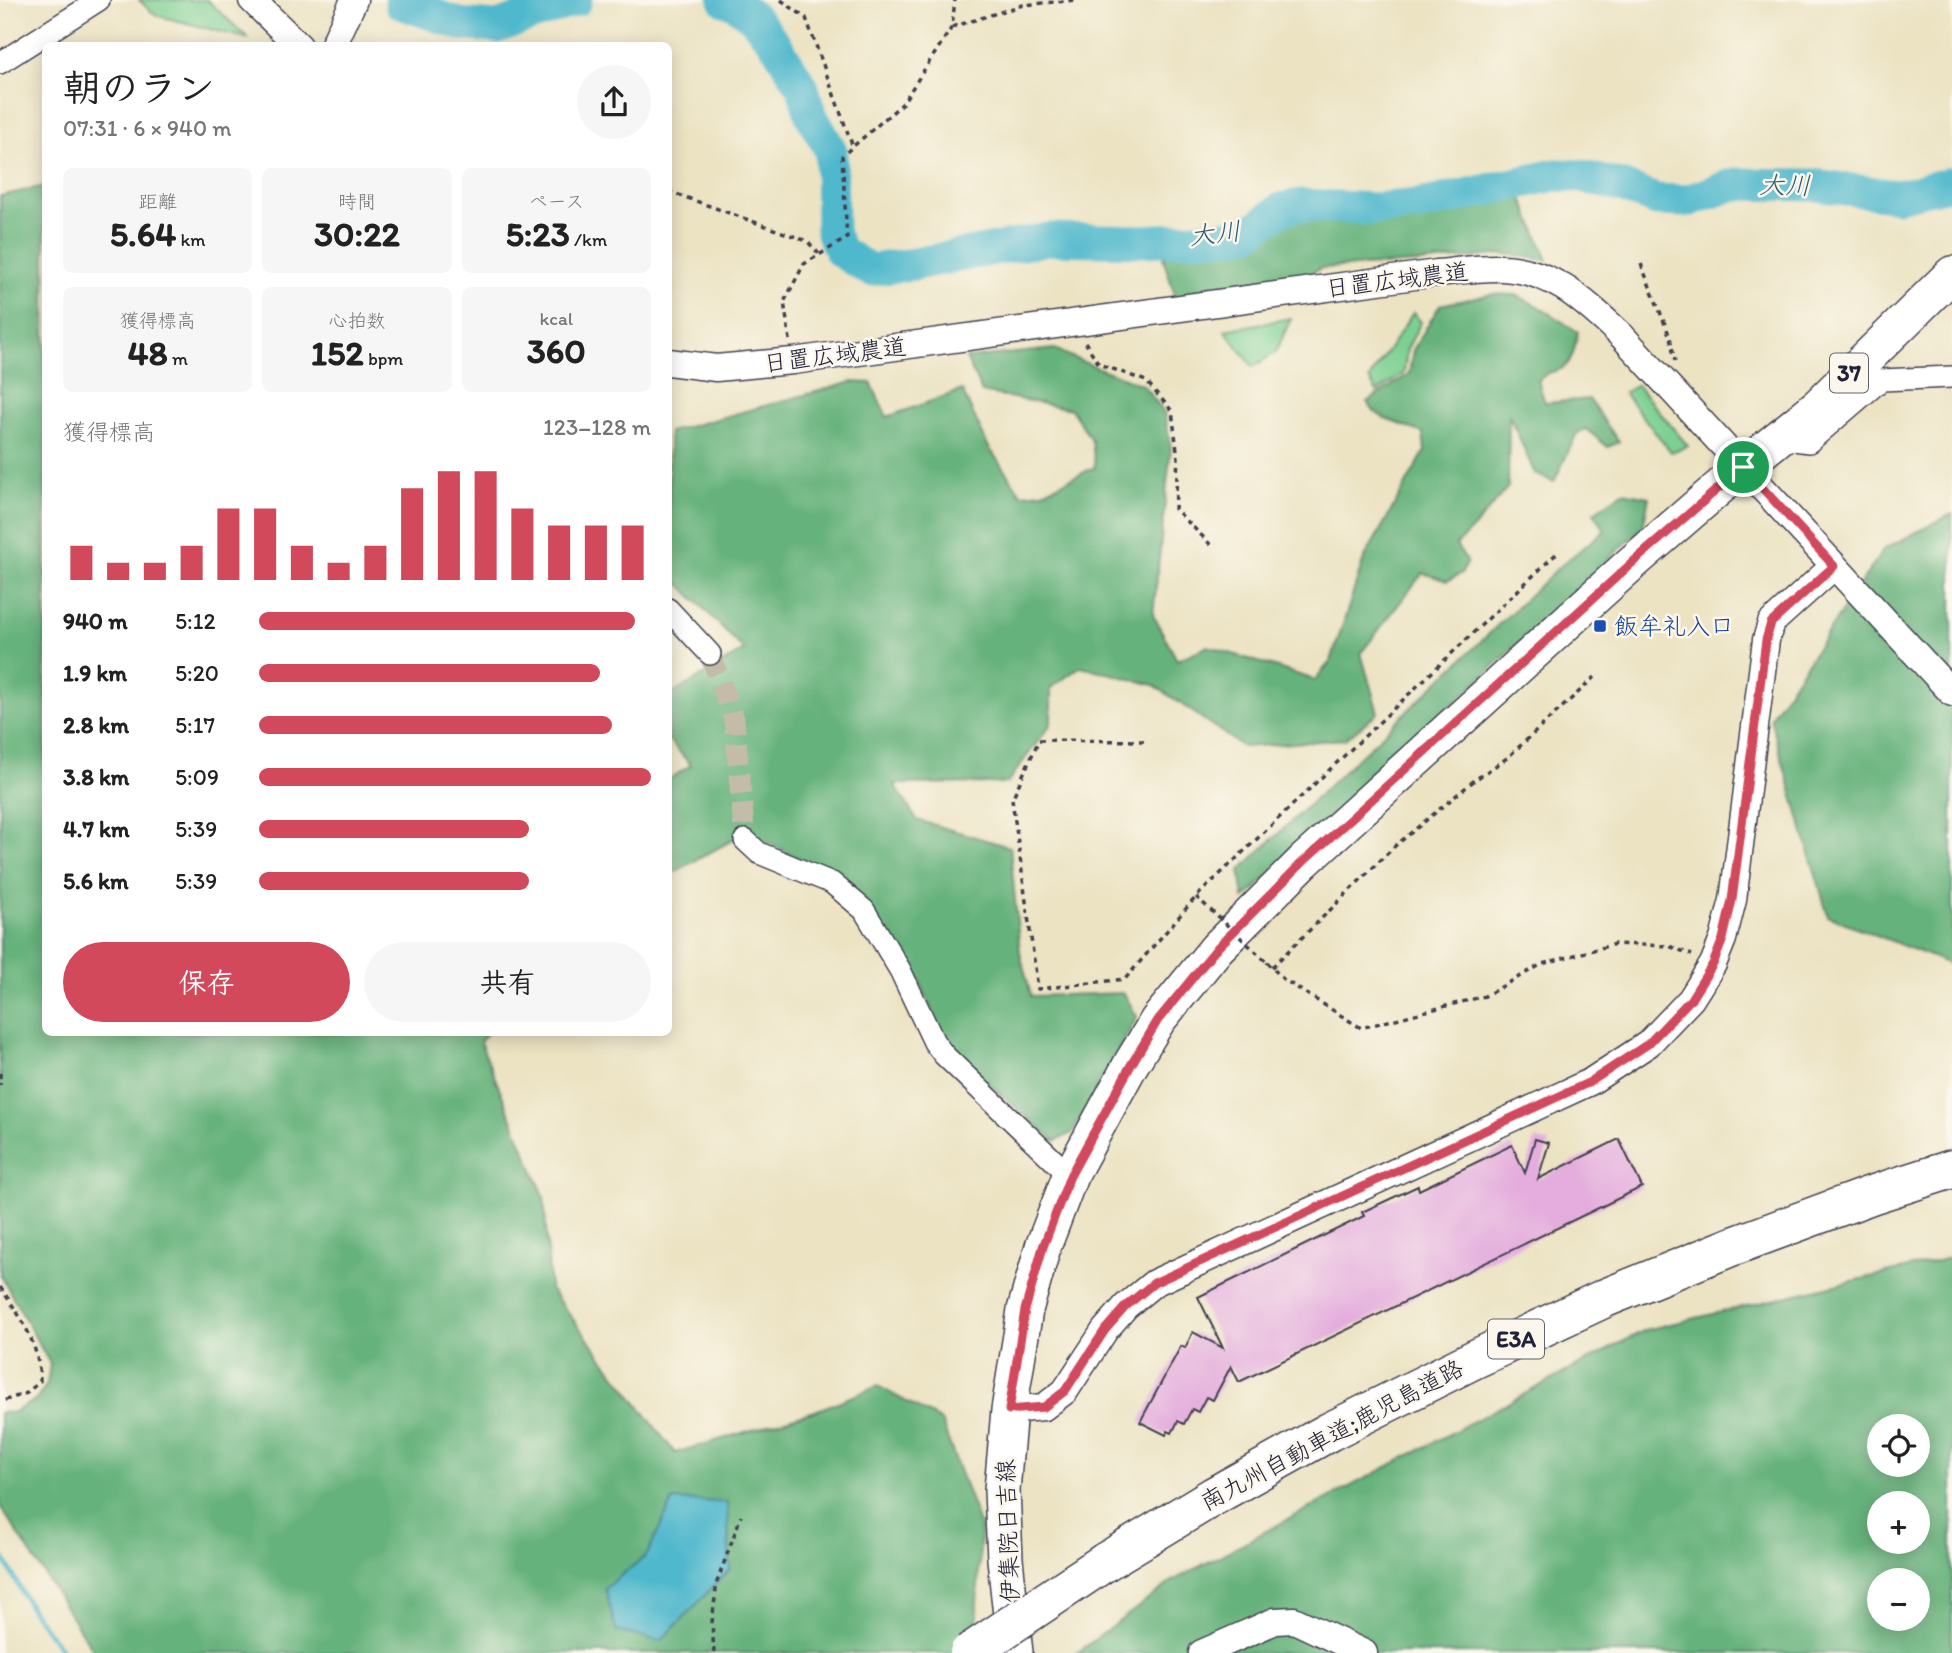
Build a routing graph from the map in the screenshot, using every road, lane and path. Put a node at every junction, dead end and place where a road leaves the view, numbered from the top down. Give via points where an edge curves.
1 (99, 0) edge
2 (252, 0) edge
3 (354, 0) edge
4 (781, 0) edge
5 (955, 0) edge
6 (1076, 0) edge
7 (952, 27) junction
8 (295, 42) edge
9 (335, 42) edge
10 (0, 63) edge
11 (853, 147) junction
12 (672, 192) edge
13 (820, 255) junction
14 (1641, 264) dead end
15 (1952, 274) edge
16 (1073, 324) junction
17 (672, 362) edge
18 (793, 362) junction
19 (1675, 364) dead end
20 (1952, 377) edge
21 (1780, 438) junction
22 (1743, 467) junction
23 (1212, 547) dead end
24 (1558, 554) dead end
25 (1834, 566) junction
26 (672, 612) edge
27 (710, 653) tunnel mouth
28 (1595, 677) dead end
29 (1952, 693) edge
30 (1144, 741) dead end
31 (745, 840) dead end
32 (1196, 897) junction
33 (1713, 964) junction
34 (1272, 967) junction
35 (0, 1073) edge
36 (0, 1085) edge
37 (1952, 1169) edge
38 (1070, 1176) junction
39 (0, 1287) edge
40 (0, 1402) edge
41 (1009, 1410) junction
42 (741, 1516) dead end
43 (1013, 1652) edge
44 (714, 1653) edge
45 (969, 1653) edge
46 (1202, 1653) edge
47 (1364, 1653) edge

1 - 10 street
2 - 8 street
3 - 9 street
4 - 11 path via 806,18
5 - 7 path
6 - 7 path via 1023,5
7 - 11 path via 902,104
11 - 13 path via 842,156 847,238
12 - 13 path via 807,242
13 - 18 path via 804,264 784,302
14 - 19 path via 1670,337
15 - 21 main road, 伊集院日吉線 / 37
16 - 18 street, 日置広域農道
16 - 22 street, 日置広域農道 via 1437,273 1521,271 1553,281 1594,310
16 - 23 path via 1099,364 1146,381 1172,411 1178,458 1175,509
17 - 18 street, 日置広域農道 via 716,368
20 - 21 street via 1881,380 1810,442
21 - 22 main road, 伊集院日吉線 / 37
22 - 25 street, 日置広域農道
22 - 38 main road, 伊集院日吉線 / 37 via 1313,853 1217,948 1158,1020
24 - 32 path
25 - 29 street, 日置広域農道
25 - 33 street via 1771,623 1732,900
26 - 27 street
28 - 34 path via 1507,758 1395,846
30 - 32 path via 1039,740 1012,799 1038,989 1125,979
31 - 38 street via 759,853 832,883 864,910 939,1049
32 - 34 path, bridge
33 - 34 path via 1669,946 1615,944 1542,964 1485,996 1361,1028 1283,979
33 - 41 street via 1691,999 1648,1044 1590,1082 1154,1283 1105,1330 1065,1391 1044,1407
35 - 36 path
37 - 45 highway, 南九州自動車道;鹿児島道路 / E3A, bridge via 1731,1247 1486,1353 1214,1496
38 - 41 main road, 伊集院日吉線 / 37 via 1025,1310
39 - 40 path via 21,1318 39,1360 40,1381 27,1393
41 - 43 main road, 伊集院日吉線 / 37 via 1002,1490
42 - 44 path via 717,1582
46 - 47 street via 1275,1621 1294,1620

